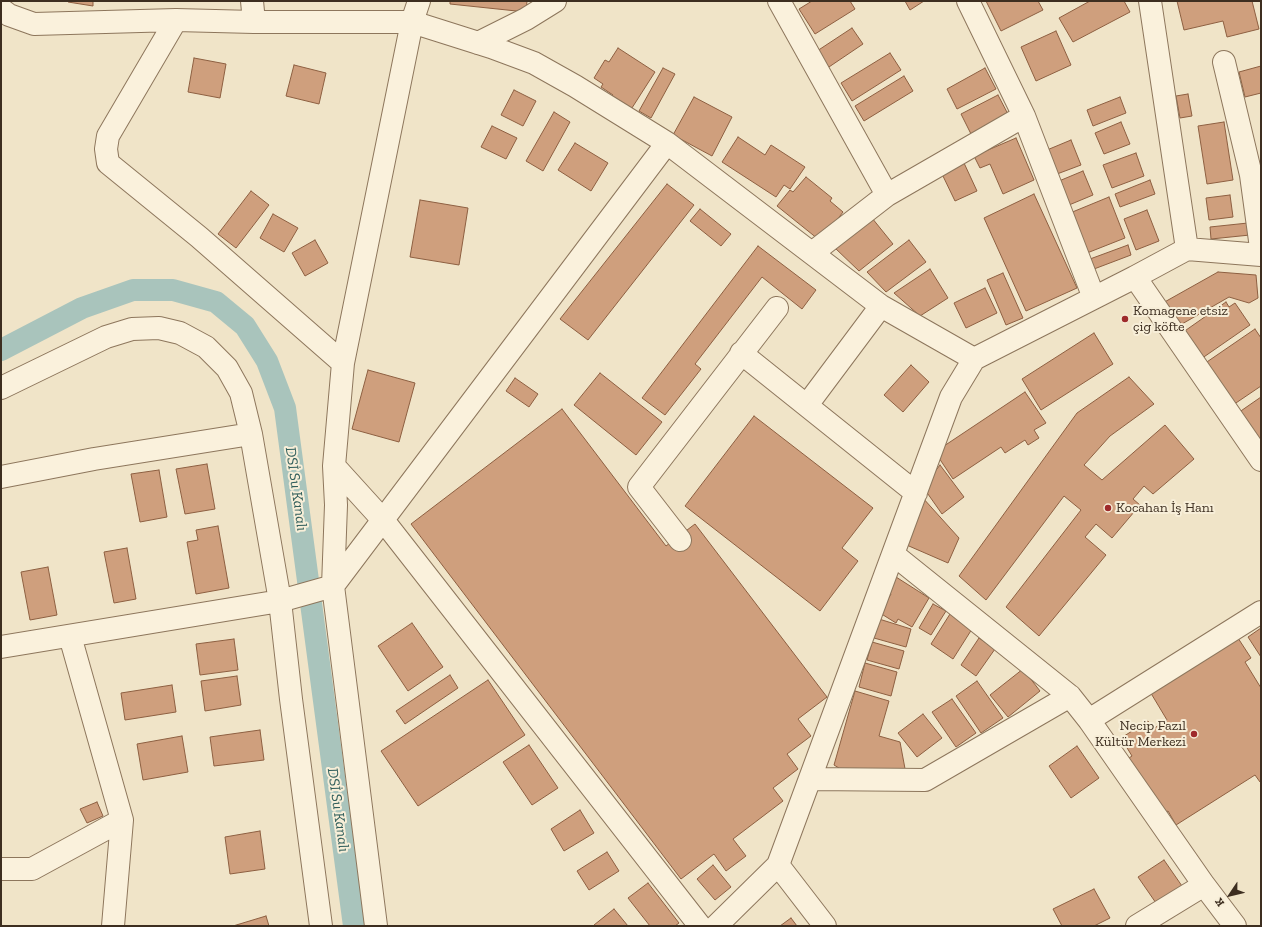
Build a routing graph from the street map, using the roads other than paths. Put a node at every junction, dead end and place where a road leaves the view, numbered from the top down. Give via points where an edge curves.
1 (419, 1) edge
2 (555, 1) edge
3 (779, 1) edge
4 (968, 1) edge
5 (1150, 1) edge
6 (1, 10) edge
7 (253, 11) edge
8 (176, 20) junction
9 (412, 22) junction
10 (478, 43) junction
11 (1224, 62) dead end
12 (1024, 116) junction
13 (667, 143) junction
14 (887, 195) junction
15 (1261, 248) edge
16 (1187, 249) junction
17 (812, 253) junction
18 (1261, 255) edge
19 (1135, 277) junction
20 (1094, 298) junction
21 (881, 306) junction
22 (777, 308) dead end
23 (741, 352) junction
24 (974, 359) junction
25 (343, 363) junction
26 (1, 388) edge
27 (807, 405) junction
28 (251, 434) junction
29 (1261, 460) edge
30 (334, 466) junction
31 (1, 477) edge
32 (916, 493) junction
33 (383, 520) junction
34 (680, 540) dead end
35 (893, 554) junction
36 (333, 586) junction
37 (280, 601) junction
38 (1261, 612) edge
39 (70, 636) junction
40 (1, 647) edge
41 (1070, 696) junction
42 (1089, 720) junction
43 (810, 779) junction
44 (122, 820) junction
45 (778, 865) junction
46 (1, 870) edge
47 (1204, 885) junction
48 (113, 926) edge
49 (321, 926) edge
50 (376, 926) edge
51 (700, 926) edge
52 (716, 926) edge
53 (825, 926) edge
54 (1137, 926) edge
55 (1235, 926) edge

1 - 9 street
2 - 10 street
3 - 14 street
4 - 12 street
5 - 16 street
6 - 8 street via 34,24
7 - 8 street
7 - 9 street
8 - 25 street via 108,136 108,163 199,237
9 - 10 street
9 - 25 street
10 - 13 street via 534,63
11 - 15 street via 1251,175
12 - 14 street
12 - 20 street
13 - 17 street
13 - 33 street
14 - 17 street
16 - 18 street
16 - 19 street
17 - 21 street
19 - 20 street
19 - 29 street
20 - 24 street
21 - 24 street
21 - 27 street
22 - 23 street
23 - 27 street
23 - 34 street via 639,486
24 - 32 street via 951,397
25 - 30 street
26 - 28 street via 106,337 132,329 159,328 180,333 206,347 227,368 240,393
27 - 32 street
28 - 31 street
28 - 37 street
30 - 33 street
30 - 36 street via 336,505
32 - 35 street
33 - 36 street
33 - 51 street
35 - 41 street
35 - 43 street
36 - 37 street
36 - 50 street
37 - 39 street
37 - 49 street
38 - 42 street
39 - 40 street
39 - 44 street
41 - 42 street
41 - 43 street via 925,780
42 - 47 street
43 - 45 street
44 - 46 street via 32,869
44 - 48 street
45 - 52 street
45 - 53 street
47 - 54 street
47 - 55 street

